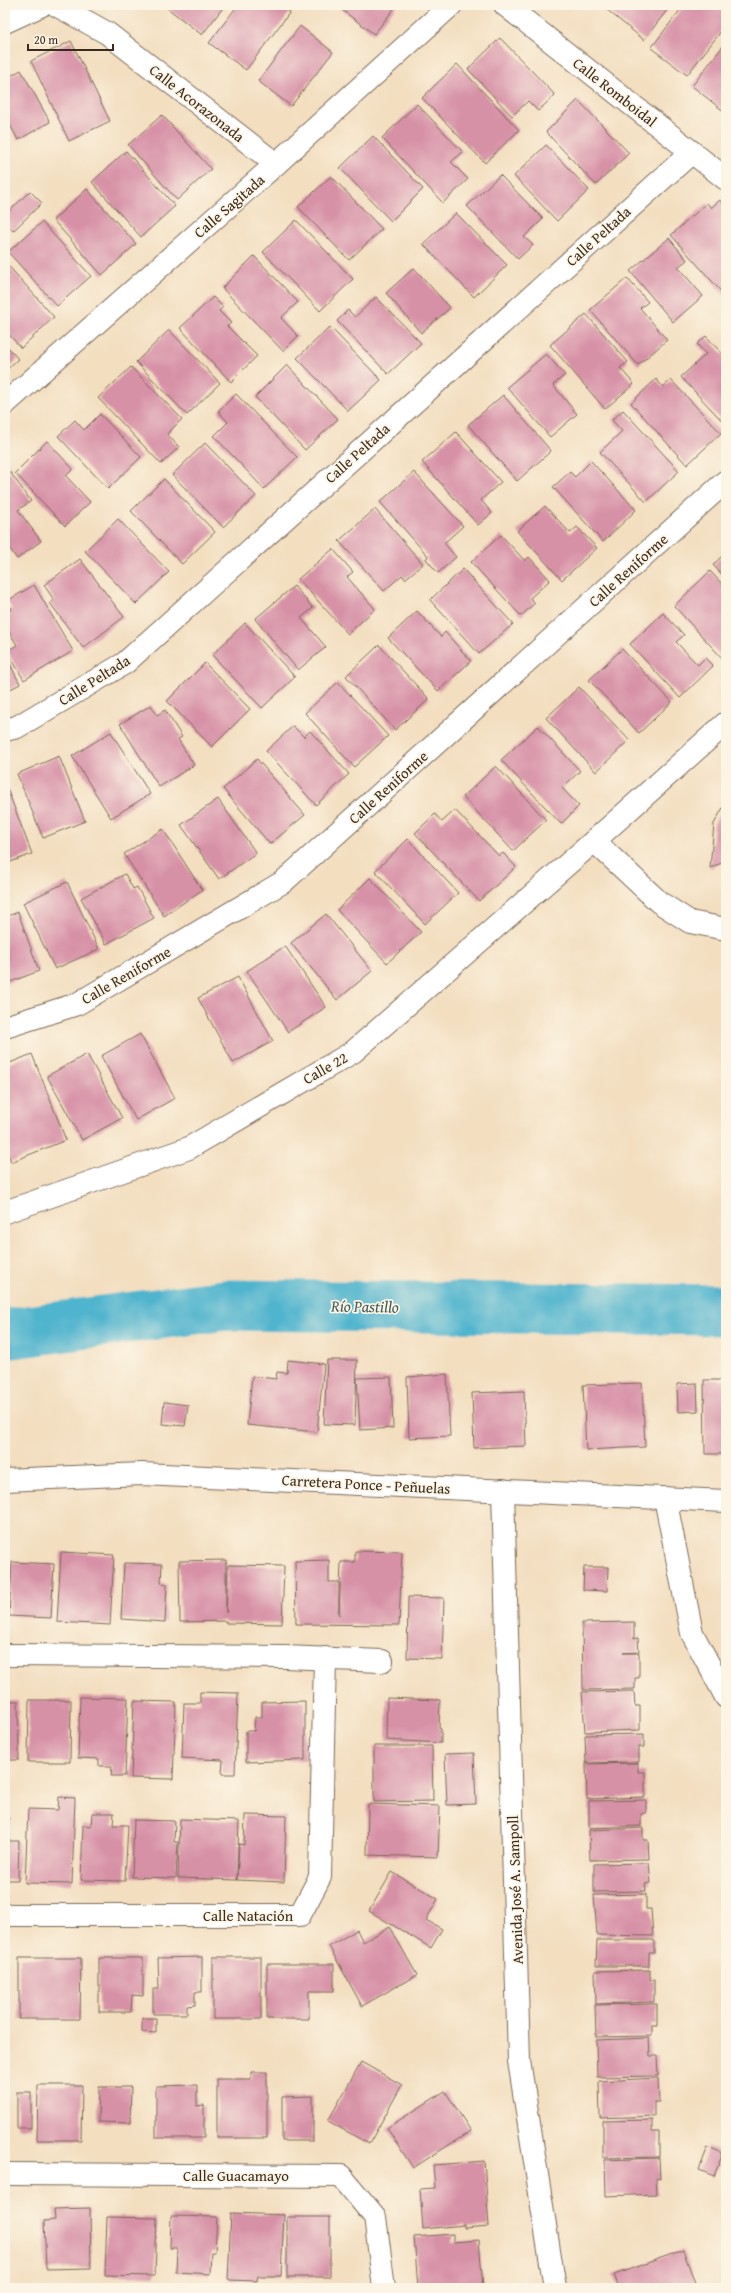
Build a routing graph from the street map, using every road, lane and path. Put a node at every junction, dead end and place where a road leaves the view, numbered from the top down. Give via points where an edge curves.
1 (42, 5) edge
2 (56, 5) edge
3 (451, 5) edge
4 (505, 5) edge
5 (5, 22) edge
6 (692, 152) junction
7 (276, 164) junction
8 (726, 179) edge
9 (5, 404) edge
10 (726, 481) edge
11 (726, 723) edge
12 (5, 730) edge
13 (594, 841) junction
14 (726, 929) edge
15 (5, 1027) edge
16 (5, 1212) edge
17 (5, 1480) edge
18 (503, 1490) junction
19 (665, 1498) junction
20 (726, 1501) edge
21 (5, 1654) edge
22 (325, 1658) junction
23 (382, 1661) dead end
24 (726, 1697) edge
25 (5, 1915) edge
26 (5, 2174) edge
27 (384, 2288) edge
28 (555, 2288) edge

1 - 5 street
2 - 7 street, Calle Acorazonada via 107,33
3 - 7 street, Calle Sagitada
4 - 6 street, Calle Romboidal
6 - 8 street, Calle Romboidal
6 - 12 street, Calle Peltada via 125,663 18,727
7 - 9 street, Calle Sagitada
10 - 15 street, Calle Reniforme via 283,882 77,1004
11 - 13 street
13 - 14 street via 659,902 690,922
13 - 16 street, Calle 22 via 353,1052 189,1148
17 - 18 street, Carretera Ponce - Peñuelas via 142,1474
18 - 19 street, Carretera Ponce - Peñuelas
18 - 28 street, Avenida José A. Sampoll via 519,2061
19 - 20 street, Carretera Ponce - Peñuelas
19 - 24 street via 692,1632
21 - 22 street
22 - 23 street
22 - 25 street, Calle Natación via 320,1877 300,1915
26 - 27 street, Calle Guacamayo via 342,2176 375,2217

